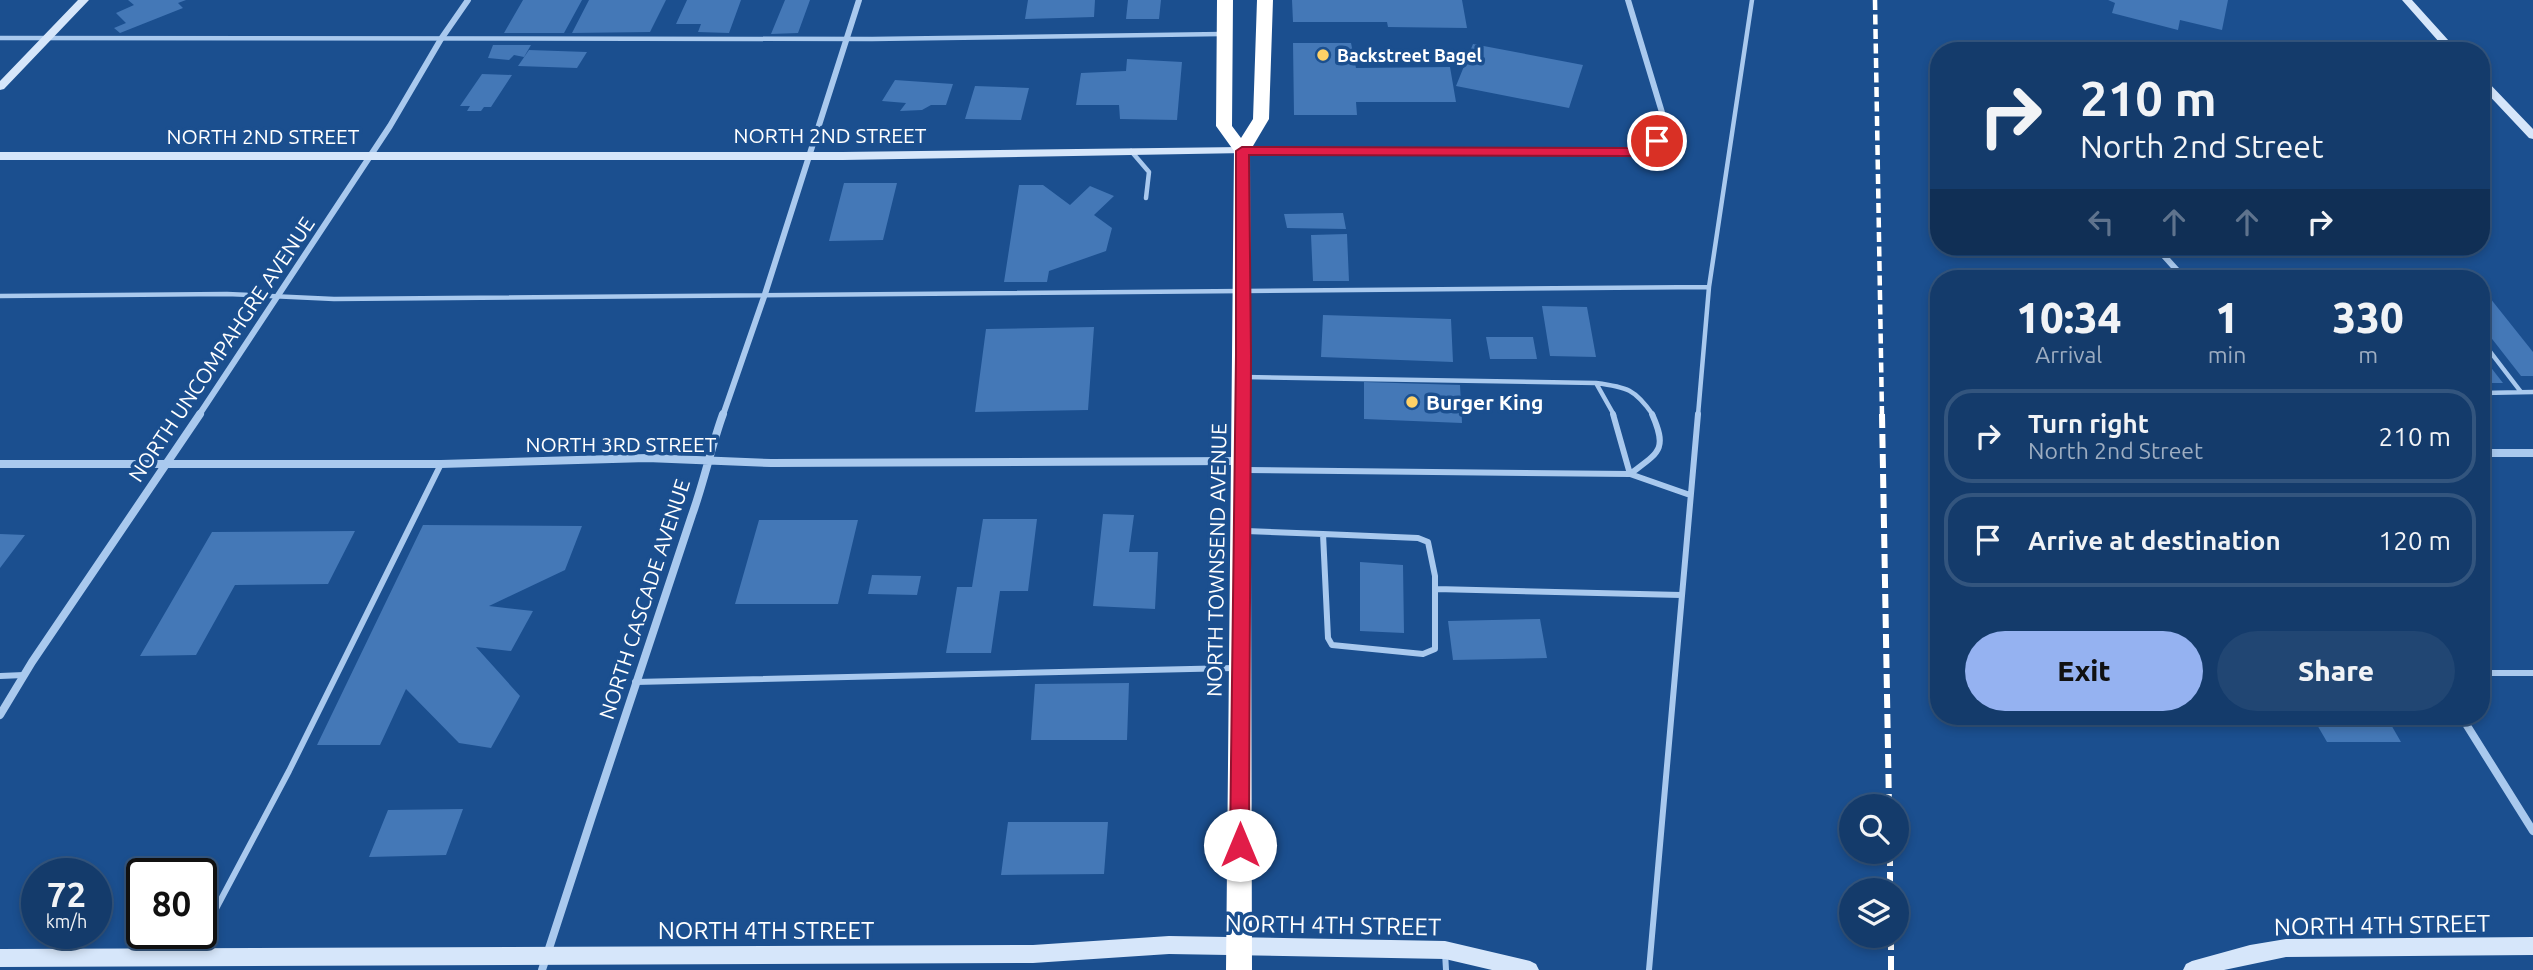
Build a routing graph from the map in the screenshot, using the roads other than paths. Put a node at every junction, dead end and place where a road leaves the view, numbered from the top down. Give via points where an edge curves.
1 (84, 0) edge
2 (468, 0) edge
3 (859, 0) edge
4 (1225, 0) edge
5 (1265, 0) edge
6 (1628, 0) edge
7 (1752, 0) edge
8 (2407, 0) edge
9 (1223, 34) junction
10 (0, 38) edge
11 (47, 38) junction
12 (441, 39) junction
13 (847, 39) junction
14 (2444, 42) edge
15 (0, 87) edge
16 (2490, 90) edge
17 (2533, 136) edge
18 (1131, 151) junction
19 (1242, 151) junction
20 (370, 155) junction
21 (809, 155) junction
22 (0, 156) edge
23 (1146, 198) dead end
24 (2164, 256) edge
25 (2177, 270) edge
26 (1709, 287) junction
27 (1244, 289) junction
28 (765, 294) junction
29 (280, 295) junction
30 (0, 296) edge
31 (2490, 351) edge
32 (1244, 377) junction
33 (1596, 383) junction
34 (2521, 392) junction
35 (2533, 392) edge
36 (2490, 393) edge
37 (2490, 453) edge
38 (2533, 453) edge
39 (707, 460) junction
40 (0, 464) edge
41 (165, 464) junction
42 (441, 464) junction
43 (1243, 465) junction
44 (1629, 474) junction
45 (1690, 495) junction
46 (1242, 531) junction
47 (1322, 534) junction
48 (1436, 589) junction
49 (1681, 595) junction
50 (1241, 668) junction
51 (2490, 673) edge
52 (2533, 673) edge
53 (24, 675) junction
54 (0, 677) edge
55 (635, 682) junction
56 (0, 715) edge
57 (2468, 725) edge
58 (2533, 831) edge
59 (2533, 946) edge
60 (1445, 950) junction
61 (191, 957) junction
62 (0, 958) edge
63 (1239, 958) edge
64 (544, 963) edge
65 (1446, 970) edge
66 (1530, 970) edge
67 (1649, 970) edge
68 (2192, 970) edge

1 - 11 street
2 - 12 street, NORTH UNCOMPAHGRE AVENUE
3 - 13 street, NORTH CASCADE AVENUE
4 - 9 highway
5 - 19 highway via 1261,119
6 - 19 street, NORTH 2ND STREET via 1664,119 1662,133 1648,147 1631,152
7 - 26 lane
8 - 14 street
9 - 13 lane
9 - 19 highway via 1224,126
10 - 11 lane
11 - 12 lane
11 - 15 street
12 - 13 lane
12 - 20 street, NORTH UNCOMPAHGRE AVENUE
13 - 21 street, NORTH CASCADE AVENUE
16 - 17 street
18 - 19 street, NORTH 2ND STREET
18 - 21 street, NORTH 2ND STREET
18 - 23 lane via 1149,172
19 - 27 highway, NORTH TOWNSEND AVENUE
20 - 21 street, NORTH 2ND STREET
20 - 22 street, NORTH 2ND STREET
20 - 29 street, NORTH UNCOMPAHGRE AVENUE
21 - 28 street, NORTH CASCADE AVENUE
24 - 25 street
26 - 27 lane
26 - 45 lane
27 - 28 lane
27 - 32 highway, NORTH TOWNSEND AVENUE
28 - 29 lane via 334,299
28 - 39 street, NORTH CASCADE AVENUE
29 - 30 lane
29 - 41 street, NORTH UNCOMPAHGRE AVENUE
31 - 34 lane
32 - 33 lane
32 - 43 highway, NORTH TOWNSEND AVENUE
33 - 44 lane via 1620,430
33 - 44 lane via 1636,393 1661,436 1657,453
34 - 35 lane
34 - 36 lane
37 - 38 street
39 - 42 street, NORTH 3RD STREET
39 - 43 street, NORTH 3RD STREET
39 - 55 street, NORTH CASCADE AVENUE
40 - 41 street, NORTH 3RD STREET
41 - 42 street, NORTH 3RD STREET
41 - 53 street, NORTH UNCOMPAHGRE AVENUE
42 - 61 lane
43 - 44 lane
43 - 46 highway, NORTH TOWNSEND AVENUE
44 - 45 lane
45 - 49 lane
46 - 47 lane
46 - 50 highway, NORTH TOWNSEND AVENUE
47 - 48 lane via 1428,542
47 - 48 lane via 1332,645 1423,653 1435,649
48 - 49 lane
49 - 67 lane
50 - 55 lane
50 - 63 highway, NORTH TOWNSEND AVENUE
51 - 52 lane
53 - 54 lane
53 - 56 street, NORTH UNCOMPAHGRE AVENUE
55 - 64 street, NORTH CASCADE AVENUE
57 - 58 street
59 - 68 street, NORTH 4TH STREET via 2286,948
60 - 63 street, NORTH 4TH STREET
60 - 65 lane
60 - 66 street, NORTH 4TH STREET
61 - 62 street, NORTH 4TH STREET
61 - 64 street, NORTH 4TH STREET
63 - 64 street, NORTH 4TH STREET via 1154,946 1021,954

